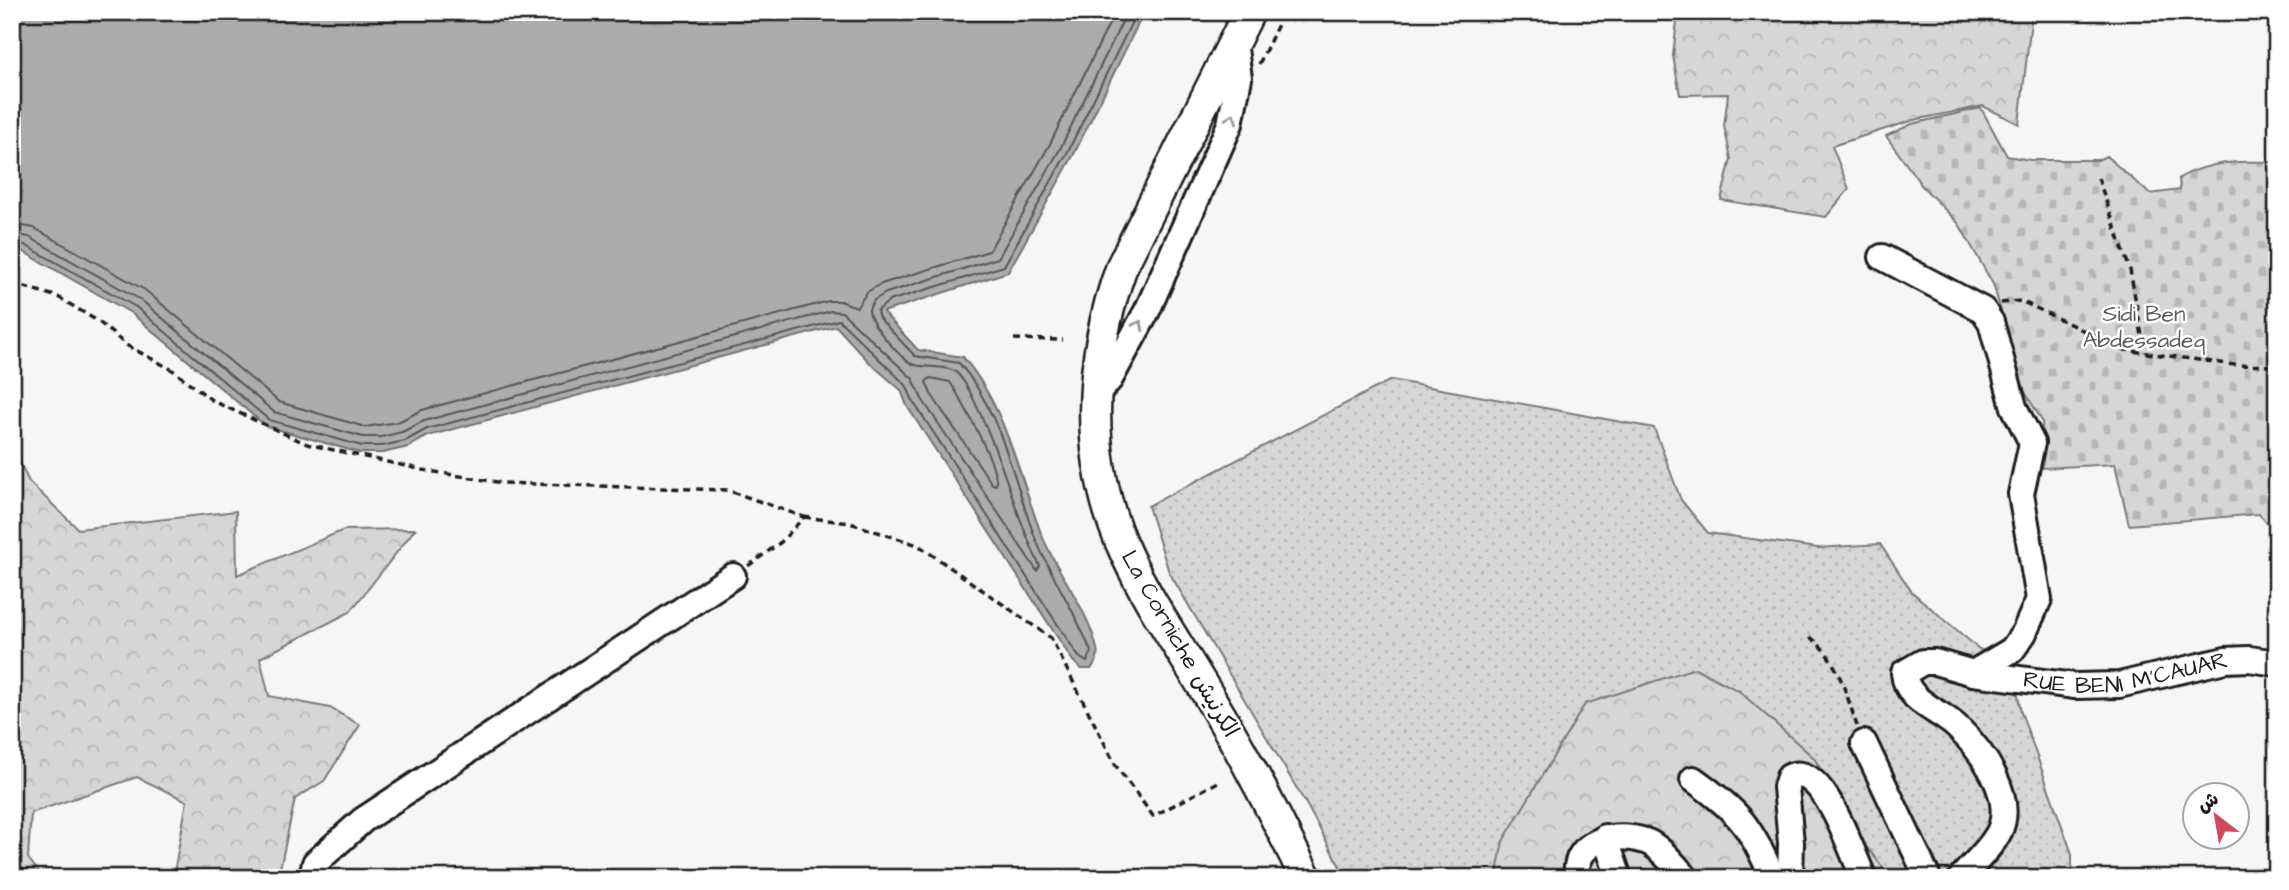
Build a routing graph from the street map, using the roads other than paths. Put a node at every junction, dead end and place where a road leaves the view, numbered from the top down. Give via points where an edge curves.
1 (1229, 12) edge
2 (1249, 12) edge
3 (1234, 42) junction
4 (1882, 257) dead end
5 (1095, 396) junction
6 (733, 576) road end
7 (2277, 663) edge
8 (1973, 673) junction
9 (1864, 743) road end
10 (1693, 779) dead end
11 (1605, 837) junction
12 (1647, 841) junction
13 (312, 878) edge
14 (1286, 878) edge
15 (1306, 878) edge
16 (1577, 878) edge
17 (1619, 878) edge
18 (1664, 878) edge
19 (1686, 878) edge
20 (1773, 878) edge
21 (1790, 878) edge
22 (1864, 878) edge
23 (1928, 878) edge
24 (1961, 878) edge

1 - 14 main road, La Corniche الكرنيش via 1128,214 1085,313 1076,391 1077,441 1090,515 1101,548 1234,773
2 - 3 main road, La Corniche الكرنيش
3 - 5 main road, La Corniche الكرنيش via 1122,266 1101,334
5 -> 3 street via 1110,379 1147,311 1230,124 1239,78
4 - 8 street via 1983,310 1991,322 2014,407 2032,443 2021,494 2038,603 2012,650
5 - 15 main road, La Corniche الكرنيش via 1097,456 1122,546 1250,764
6 - 13 street via 363,820 316,863
7 - 8 street, RUE BENI M'CAUAR via 2225,660 2119,684 2040,684
8 - 24 street, RUE BENI M'CAUAR via 1923,662 1904,673 1908,690 1958,728 1993,771 2003,800 2000,831
9 - 23 street
10 - 20 street via 1730,805 1755,838
11 - 12 street
11 - 16 street via 1583,850 1576,865
11 - 17 street
12 - 18 street
12 - 19 street
21 - 22 street via 1786,787 1789,777 1801,774 1827,797

